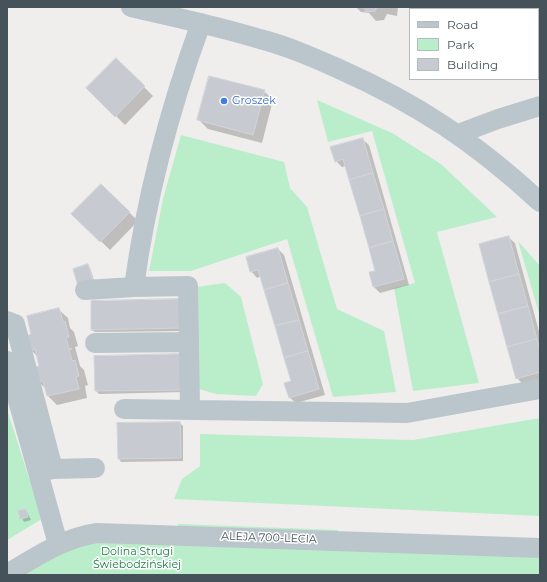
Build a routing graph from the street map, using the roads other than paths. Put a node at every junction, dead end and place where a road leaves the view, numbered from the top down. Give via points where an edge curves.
1 (131, 7) edge
2 (201, 23) junction
3 (540, 106) edge
4 (458, 134) junction
5 (540, 202) edge
6 (134, 287) junction
7 (85, 290) dead end
8 (7, 321) edge
9 (189, 342) junction
10 (95, 343) dead end
11 (7, 361) edge
12 (540, 389) edge
13 (124, 409) dead end
14 (190, 409) junction
15 (95, 468) dead end
16 (44, 475) junction
17 (58, 544) junction
18 (540, 548) edge
19 (7, 574) edge

1 - 2 street
2 - 4 street via 299,51 394,95
2 - 6 street via 151,193
3 - 4 street
4 - 5 street
6 - 7 street
6 - 9 street via 188,286
8 - 16 street via 15,324
9 - 10 street
9 - 14 street
11 - 16 street
12 - 14 street via 407,413
13 - 14 street
15 - 16 street
16 - 17 street
17 - 18 street, ALEJA 700-LECIA via 88,534 119,533
17 - 19 street, ALEJA 700-LECIA

